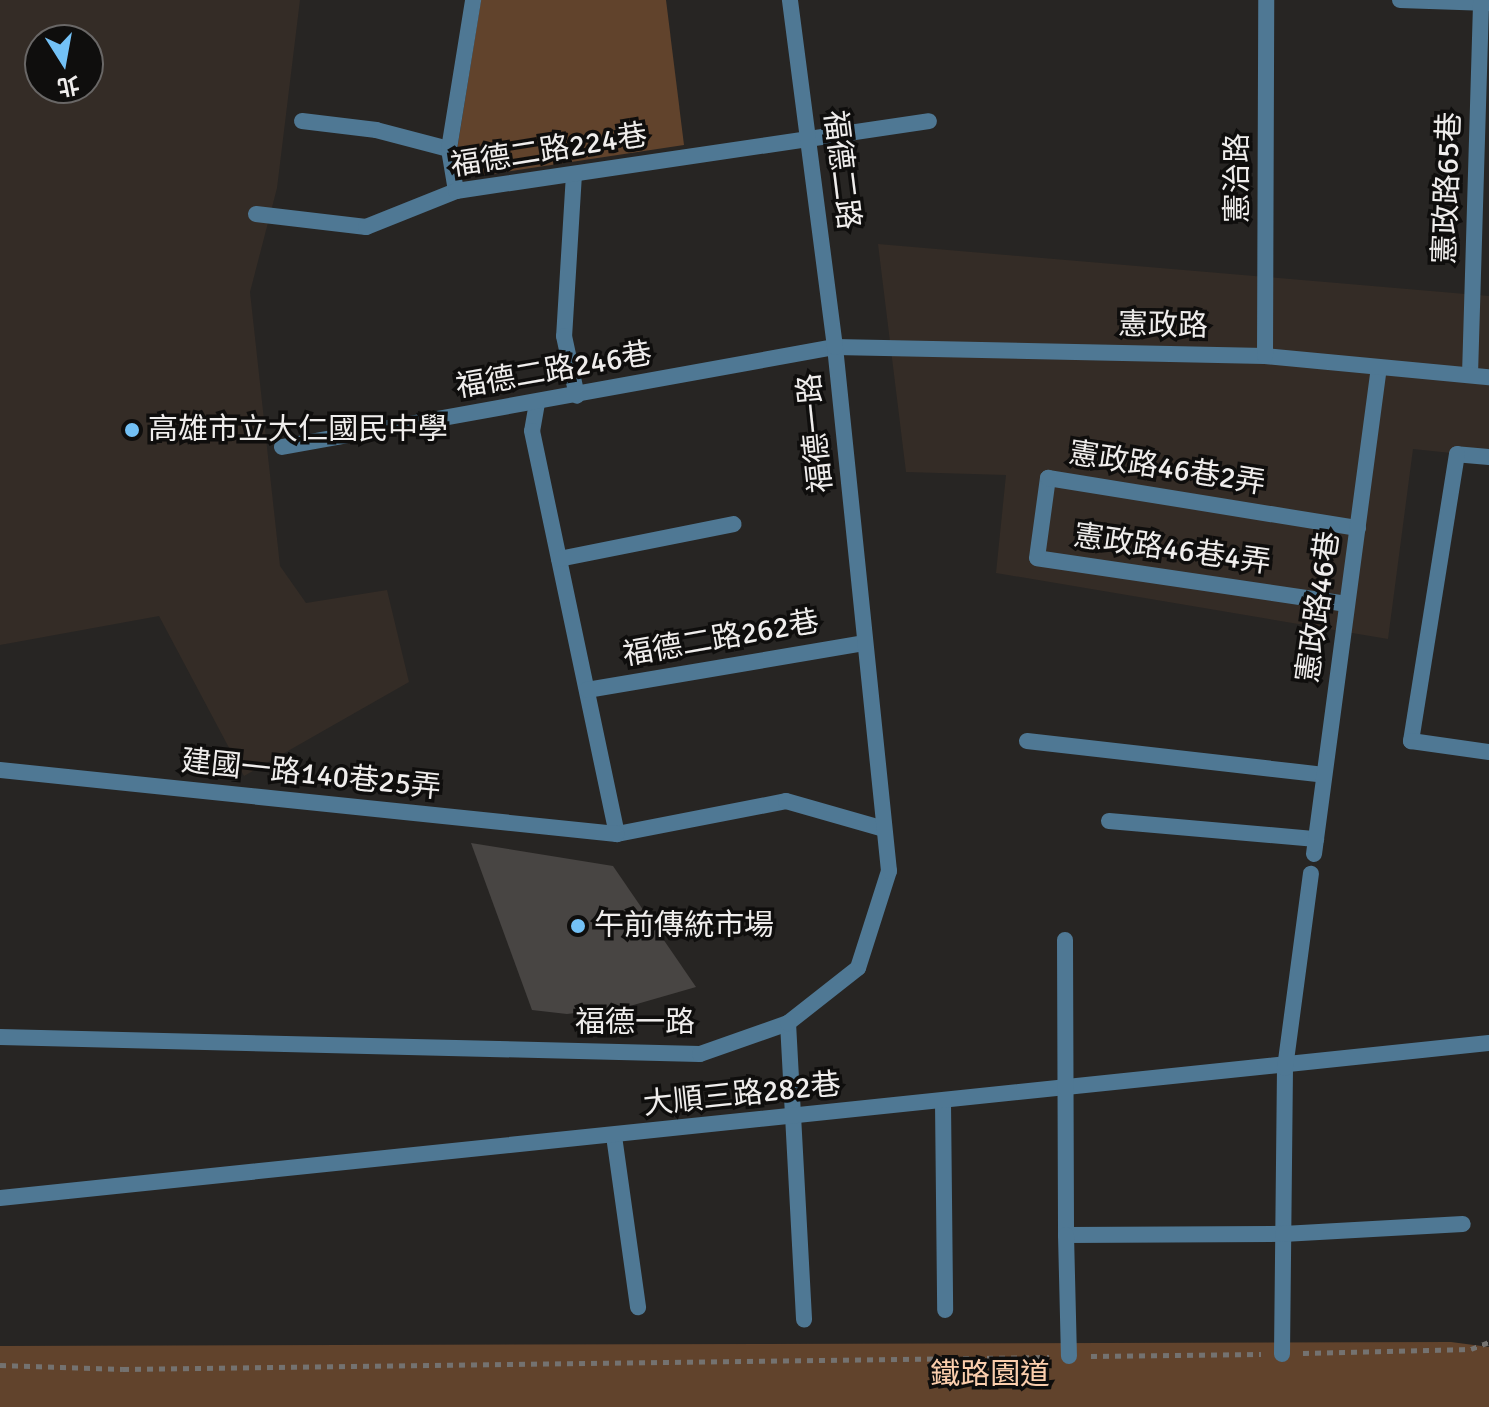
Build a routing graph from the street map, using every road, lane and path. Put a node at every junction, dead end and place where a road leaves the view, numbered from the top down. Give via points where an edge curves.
1 (473, 0) edge
2 (790, 0) edge
3 (1266, 0) edge
4 (1400, 0) edge
5 (1485, 3) edge
6 (302, 121) dead end
7 (929, 121) dead end
8 (809, 140) junction
9 (449, 149) junction
10 (574, 174) junction
11 (456, 191) junction
12 (256, 214) dead end
13 (835, 347) junction
14 (1265, 356) junction
15 (1379, 367) junction
16 (1470, 375) junction
17 (1489, 377) edge
18 (577, 396) junction
19 (537, 403) junction
20 (282, 447) dead end
21 (1489, 457) edge
22 (734, 524) dead end
23 (1358, 528) junction
24 (1037, 558) joint
25 (559, 559) junction
26 (1347, 604) junction
27 (865, 643) junction
28 (587, 690) junction
29 (1027, 741) dead end
30 (1489, 752) edge
31 (0, 770) edge
32 (1324, 775) junction
33 (1109, 821) dead end
34 (884, 829) junction
35 (617, 834) junction
36 (1311, 874) dead end
37 (1065, 940) dead end
38 (788, 1023) junction
39 (0, 1037) edge
40 (1489, 1043) edge
41 (1285, 1068) junction
42 (1062, 1091) junction
43 (943, 1103) junction
44 (793, 1118) junction
45 (614, 1136) junction
46 (0, 1198) edge
47 (1463, 1224) dead end
48 (1283, 1234) junction
49 (1066, 1235) junction
50 (638, 1307) dead end
51 (945, 1310) dead end
52 (804, 1320) dead end
53 (1489, 1342) edge
54 (1282, 1354) junction
55 (1069, 1356) junction
56 (0, 1365) edge

1 - 9 street
2 - 8 street, 福德二路
3 - 14 street, 憲治路
4 - 5 street
5 - 16 street, 憲政路65巷
6 - 9 street via 376,130
7 - 8 street, 福德二路224巷
8 - 10 street, 福德二路224巷
8 - 13 street, 福德二路
9 - 11 street
10 - 11 street, 福德二路224巷
10 - 18 street via 564,336
11 - 12 street, 福德二路224巷 via 366,227
13 - 14 street, 憲政路
13 - 18 street, 福德二路246巷
13 - 27 street, 福德一路
14 - 15 street, 憲政路
15 - 16 street, 憲政路
15 - 23 street, 憲政路46巷
16 - 17 street, 憲政路
18 - 19 street, 福德二路246巷
19 - 20 street, 福德二路246巷
19 - 25 street via 532,431
21 - 30 street via 1457,454 1411,741
22 - 25 street
23 - 24 street, 憲政路46巷2弄 via 1048,478
23 - 26 street, 憲政路46巷
24 - 26 street, 憲政路46巷4弄
25 - 28 street
26 - 32 street, 憲政路46巷
27 - 28 street, 福德二路262巷
27 - 34 street, 福德一路
28 - 35 street
29 - 32 street
31 - 35 street, 建國一路140巷25弄
32 - 33 street, 憲政路46巷 via 1315,846
34 - 35 street, 建國一路140巷25弄 via 786,801
34 - 38 street, 福德一路 via 889,871 858,968
36 - 41 street
37 - 42 street
38 - 39 street, 福德一路 via 700,1054
38 - 44 street
40 - 41 street, 大順三路282巷
41 - 42 street, 大順三路282巷
41 - 48 street
42 - 43 street, 大順三路282巷
42 - 49 street
43 - 44 street, 大順三路282巷
43 - 51 street
44 - 45 street, 大順三路282巷
44 - 52 street
45 - 46 street, 大順三路282巷
45 - 50 street
47 - 48 street
48 - 49 street
48 - 54 street
49 - 55 street
53 - 54 path via 1471,1349
54 - 55 path
55 - 56 path via 123,1369

